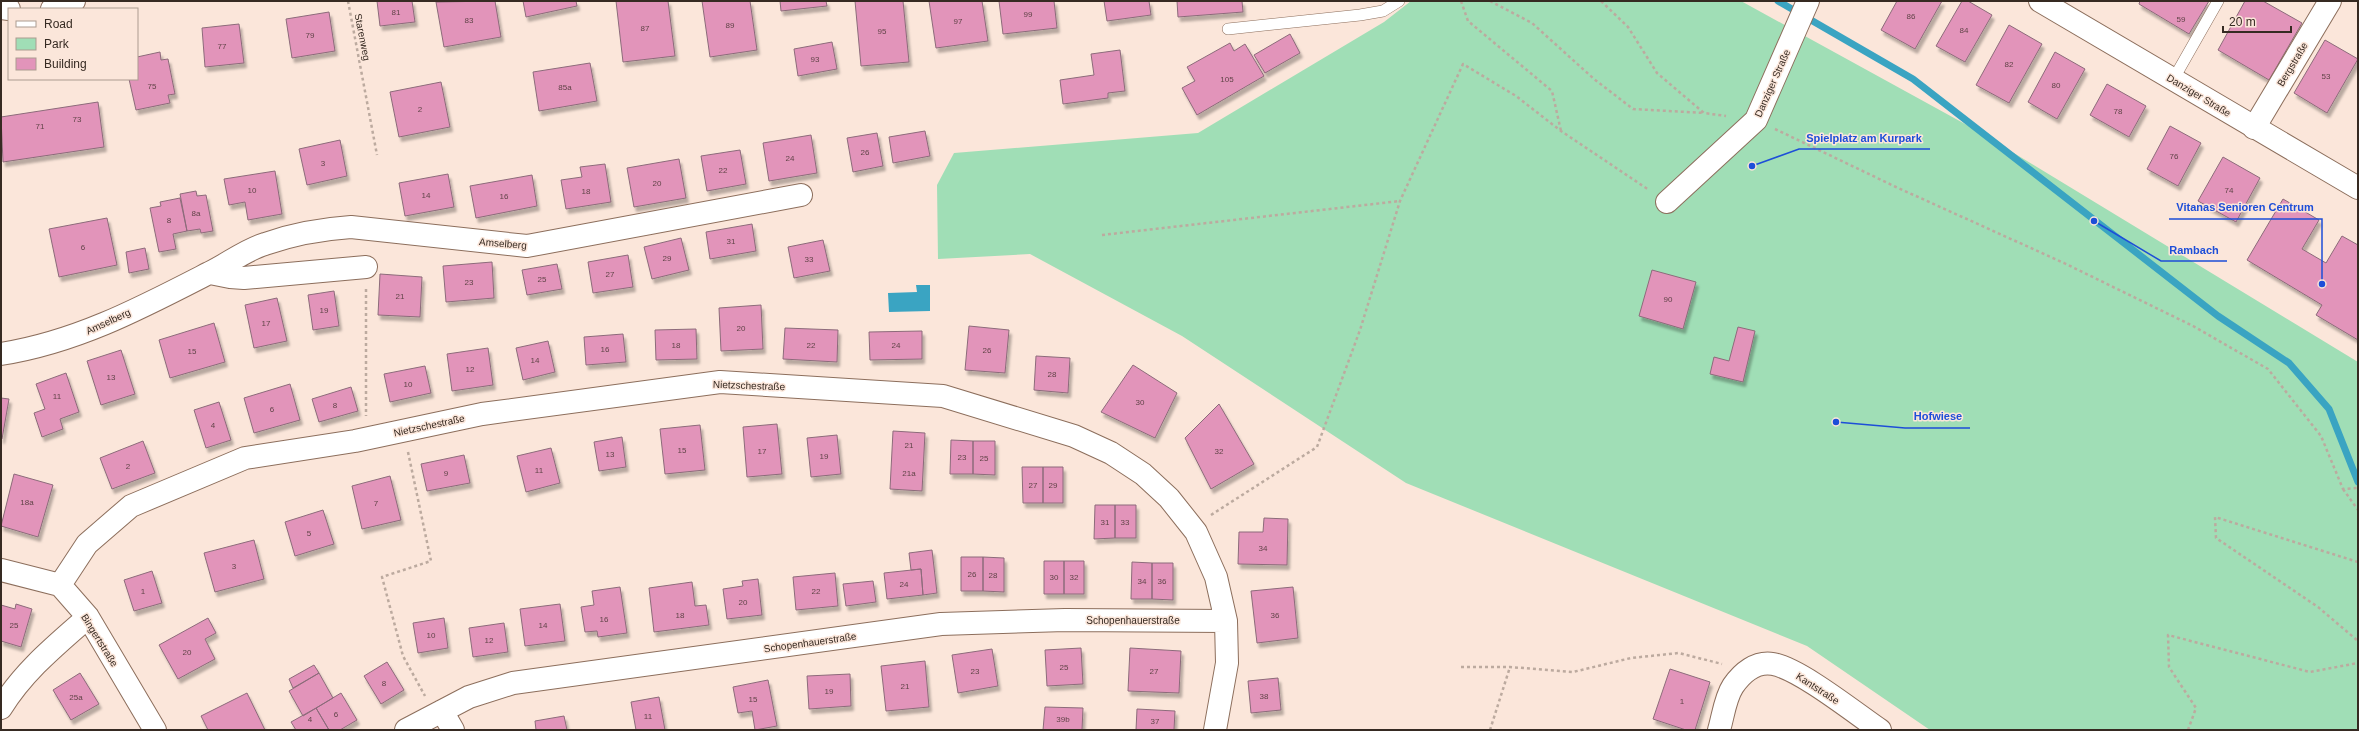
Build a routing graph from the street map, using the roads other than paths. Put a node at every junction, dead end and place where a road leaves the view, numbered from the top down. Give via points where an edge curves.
1 (74, 1) edge
2 (1399, 1) edge
3 (1808, 1) edge
4 (2040, 1) edge
5 (2218, 1) edge
6 (2330, 1) edge
7 (55, 8) edge
8 (1228, 29) dead end
9 (2173, 80) junction
10 (2254, 128) junction
11 (2358, 188) edge
12 (801, 195) dead end
13 (1667, 202) road end
14 (366, 267) road end
15 (210, 273) junction
16 (1, 354) edge
17 (1, 570) edge
18 (60, 585) junction
19 (88, 617) junction
20 (1226, 621) junction
21 (1, 708) edge
22 (442, 711) junction
23 (155, 730) edge
24 (406, 730) edge
25 (453, 730) edge
26 (1215, 730) edge
27 (1719, 730) edge
28 (1880, 730) edge

1 - 7 street
2 - 8 lane via 1383,11 1360,15
3 - 13 street, Danziger Straße via 1756,120
4 - 9 street, Danziger Straße
5 - 9 lane
6 - 10 street, Bergstraße
9 - 10 street, Danziger Straße
10 - 11 street, Danziger Straße
12 - 15 street, Amselberg via 527,246 352,227 324,229 264,244
14 - 15 street via 244,278 230,278
15 - 16 street, Amselberg via 90,331 31,349
17 - 18 street
18 - 19 street, Bingertstraße
18 - 20 street, Nietzschestraße via 87,544 131,506 245,458 367,438 482,414 720,382 943,396 1074,436 1111,453 1143,474 1169,498 1192,527 1216,577
19 - 21 street via 47,652 16,685
19 - 23 street, Bingertstraße
20 - 22 street, Schopenhauerstraße via 1065,620 941,624 514,683 469,697
20 - 26 street, Nietzschestraße via 1227,663
22 - 24 street, Schopenhauerstraße
22 - 25 street
27 - 28 street, Kantstraße via 1732,687 1736,682 1746,671 1760,665 1773,664 1797,674

